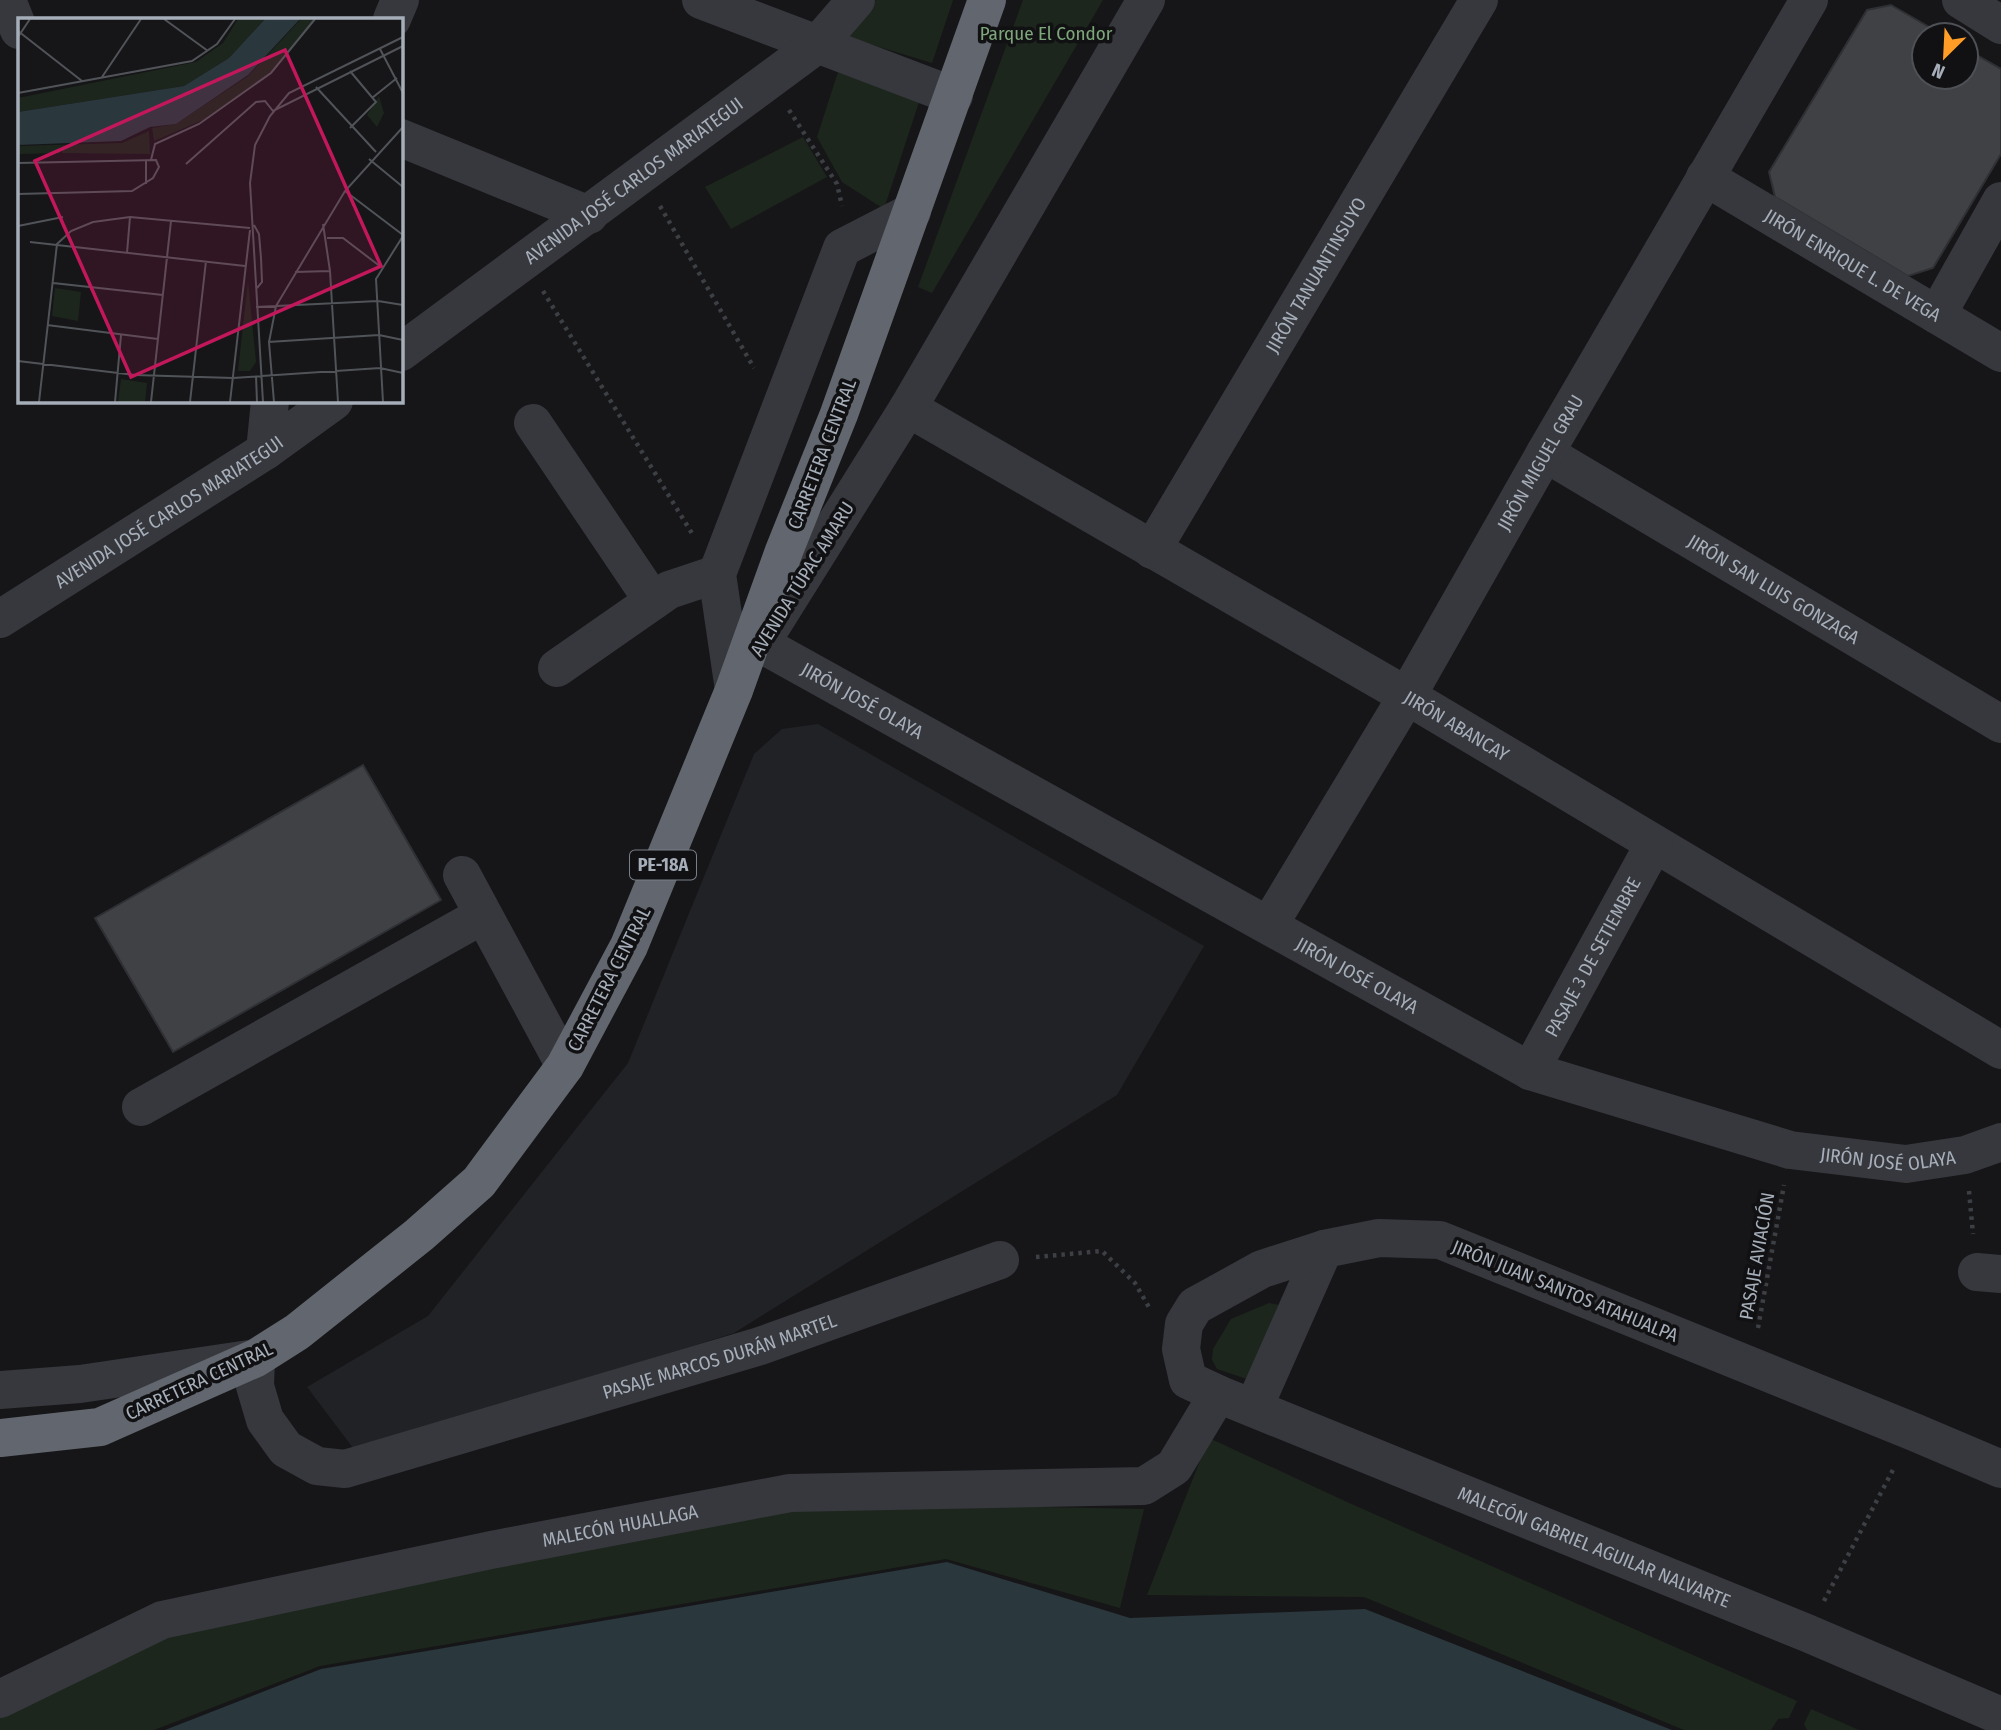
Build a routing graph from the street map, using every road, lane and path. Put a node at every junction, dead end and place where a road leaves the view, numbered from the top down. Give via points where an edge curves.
1 (7, 0) edge
2 (400, 0) edge
3 (701, 0) edge
4 (856, 0) edge
5 (987, 0) edge
6 (1146, 0) edge
7 (1479, 0) edge
8 (1809, 0) edge
9 (1961, 0) edge
10 (392, 18) edge
11 (2001, 25) edge
12 (18, 28) edge
13 (818, 44) junction
14 (769, 80) junction
15 (954, 96) junction
16 (402, 138) edge
17 (642, 175) junction
18 (1705, 177) junction
19 (2001, 201) edge
20 (912, 212) junction
21 (589, 215) junction
22 (842, 248) junction
23 (525, 262) junction
24 (1937, 315) junction
25 (402, 351) edge
26 (2001, 353) edge
27 (270, 402) edge
28 (333, 402) edge
29 (908, 408) junction
30 (779, 411) junction
31 (533, 423) dead end
32 (265, 451) junction
33 (1545, 453) junction
34 (1152, 550) junction
35 (717, 574) junction
36 (653, 601) junction
37 (5, 605) edge
38 (761, 644) junction
39 (556, 668) dead end
40 (734, 690) junction
41 (1407, 696) junction
42 (2001, 724) edge
43 (1654, 844) junction
44 (462, 875) dead end
45 (483, 915) junction
46 (1269, 925) junction
47 (2001, 1050) edge
48 (565, 1066) junction
49 (1530, 1071) junction
50 (141, 1107) dead end
51 (2001, 1142) edge
52 (1790, 1150) junction
53 (1965, 1155) junction
54 (1324, 1249) junction
55 (1000, 1260) joint
56 (1989, 1273) edge
57 (1155, 1319) dead end
58 (256, 1358) junction
59 (1751, 1367) junction
60 (1203, 1387) junction
61 (0, 1390) edge
62 (1254, 1407) junction
63 (1914, 1432) junction
64 (0, 1438) edge
65 (2001, 1469) edge
66 (1807, 1633) junction
67 (0, 1699) edge
68 (2001, 1716) edge

1 - 12 street
2 - 10 street
3 - 13 street
4 - 13 street, AVENIDA JOSÉ CARLOS MARIATEGUI
5 - 15 highway, CARRETERA CENTRAL / PE-18A
6 - 29 street, AVENIDA TÚPAC AMARU
7 - 34 street, JIRÓN TANUANTINSUYO
8 - 18 street, JIRÓN MIGUEL GRAU
9 - 11 street
13 - 14 street, AVENIDA JOSÉ CARLOS MARIATEGUI
13 - 15 street
14 - 17 street, AVENIDA JOSÉ CARLOS MARIATEGUI
14 - 22 path via 836,184 843,208
15 - 20 highway, CARRETERA CENTRAL / PE-18A
16 - 21 street
17 - 21 street, AVENIDA JOSÉ CARLOS MARIATEGUI
17 - 30 path
18 - 24 street, JIRÓN ENRIQUE L. DE VEGA
18 - 33 street, JIRÓN MIGUEL GRAU
19 - 24 street
20 - 22 street
20 - 40 highway, CARRETERA CENTRAL / PE-18A
21 - 23 street, AVENIDA JOSÉ CARLOS MARIATEGUI
22 - 30 street, AVENIDA TÚPAC AMARU
23 - 25 street, AVENIDA JOSÉ CARLOS MARIATEGUI
23 - 35 path
24 - 26 street, JIRÓN ENRIQUE L. DE VEGA
27 - 32 street
28 - 32 street, AVENIDA JOSÉ CARLOS MARIATEGUI
29 - 34 street, JIRÓN ABANCAY
29 - 38 street, AVENIDA TÚPAC AMARU
30 - 35 street, AVENIDA TÚPAC AMARU
31 - 36 street
32 - 37 street, AVENIDA JOSÉ CARLOS MARIATEGUI
33 - 41 street, JIRÓN MIGUEL GRAU
33 - 42 street, JIRÓN SAN LUIS GONZAGA
34 - 41 street, JIRÓN ABANCAY
35 - 36 street via 669,590
35 - 40 street, AVENIDA TÚPAC AMARU
36 - 39 street
38 - 40 street, AVENIDA TÚPAC AMARU
38 - 46 street, JIRÓN JOSÉ OLAYA
40 - 48 highway, CARRETERA CENTRAL / PE-18A via 629,946
41 - 43 street, JIRÓN ABANCAY
41 - 46 street, JIRÓN MIGUEL GRAU
43 - 47 street, JIRÓN ABANCAY
43 - 49 street, PASAJE 3 DE SETIEMBRE
44 - 45 street
45 - 48 street
45 - 50 street
46 - 49 street, JIRÓN JOSÉ OLAYA
48 - 58 highway, CARRETERA CENTRAL / PE-18A via 480,1182 297,1332
49 - 52 street, JIRÓN JOSÉ OLAYA
51 - 53 street, JIRÓN JOSÉ OLAYA
52 - 53 street, JIRÓN JOSÉ OLAYA via 1906,1164
52 - 59 path, PASAJE AVIACIÓN
53 - 56 path
54 - 59 street, JIRÓN JUAN SANTOS ATAHUALPA via 1379,1238 1440,1240
54 - 60 street, JIRÓN JUAN SANTOS ATAHUALPA via 1262,1269 1195,1307 1184,1324 1181,1349
54 - 62 street
55 - 57 path via 1102,1251 1135,1283
55 - 58 street, PASAJE MARCOS DURÁN MARTEL via 760,1346 345,1469 317,1465 286,1449 265,1420 255,1386
58 - 61 street via 80,1384
58 - 64 highway, CARRETERA CENTRAL / PE-18A via 100,1427
59 - 63 street, JIRÓN JUAN SANTOS ATAHUALPA
60 - 62 street, MALECÓN GABRIEL AGUILAR NALVARTE
60 - 67 street, MALECÓN HUALLAGA via 1174,1467 1144,1486 777,1496 491,1550 162,1620
62 - 66 street, MALECÓN GABRIEL AGUILAR NALVARTE
63 - 65 street, JIRÓN JUAN SANTOS ATAHUALPA
63 - 66 path
66 - 68 street, MALECÓN GABRIEL AGUILAR NALVARTE

